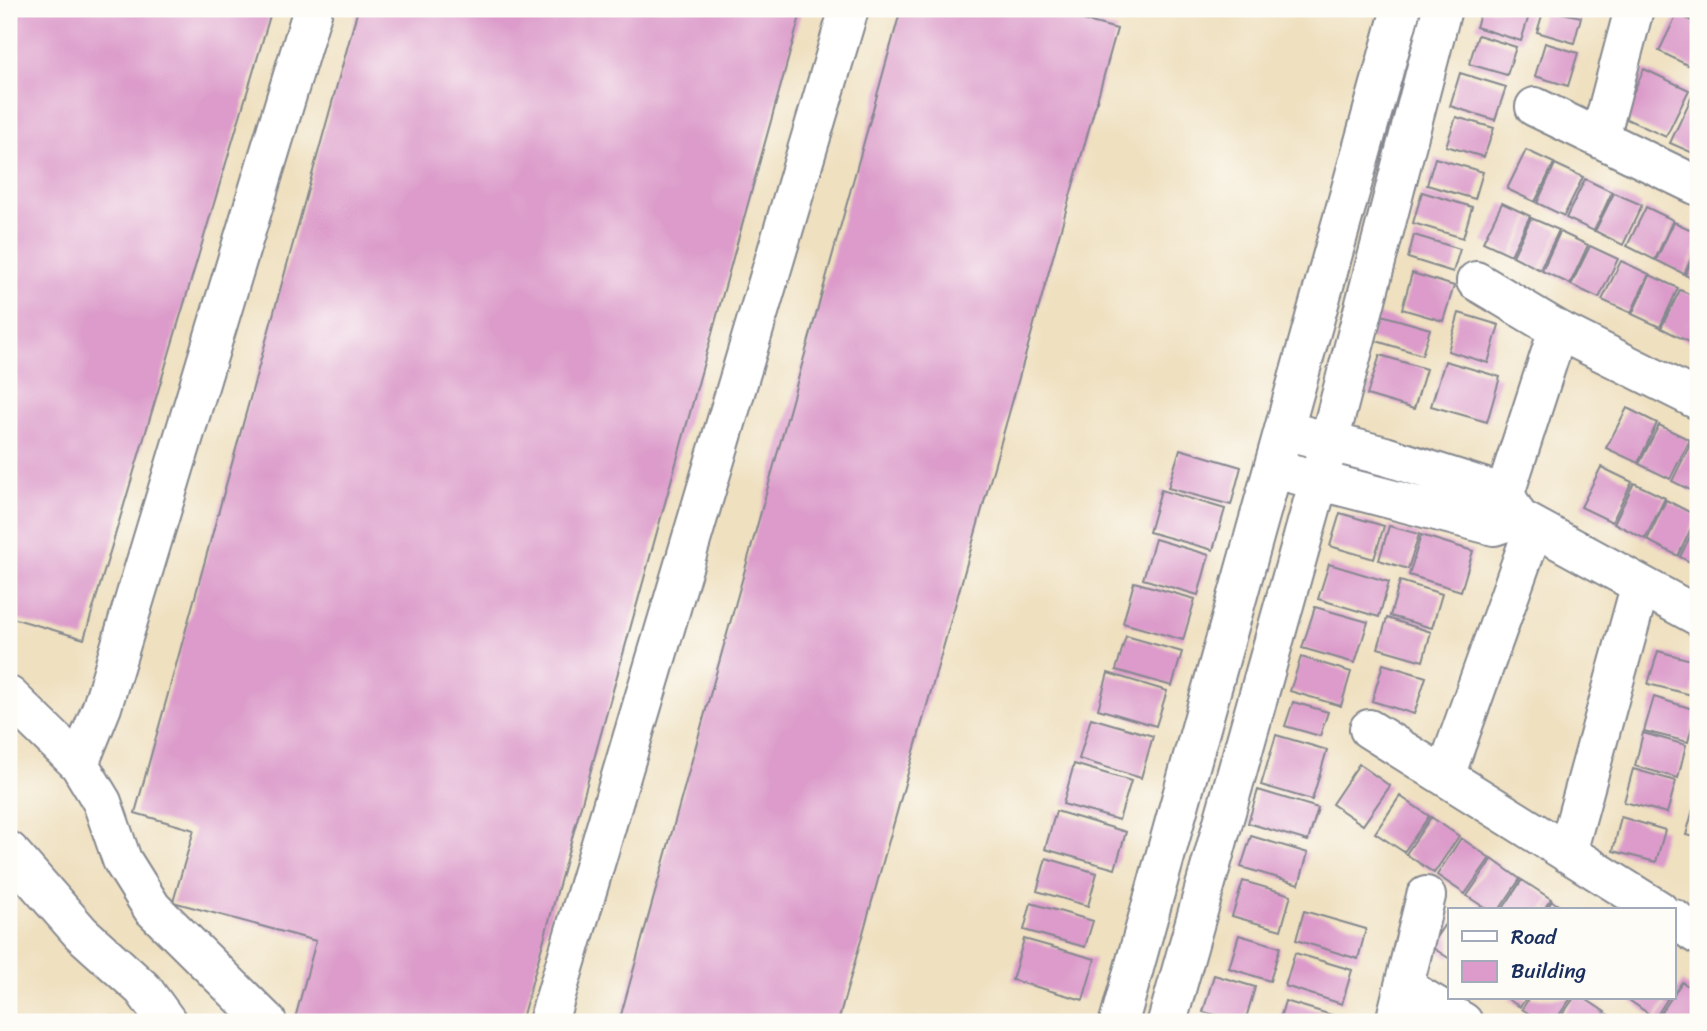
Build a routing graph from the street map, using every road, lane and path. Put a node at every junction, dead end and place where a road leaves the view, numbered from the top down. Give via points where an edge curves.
1 (313, 9) edge
2 (849, 9) edge
3 (1401, 9) edge
4 (1442, 9) edge
5 (1634, 9) edge
6 (1535, 107) dead end
7 (1600, 138) junction
8 (1698, 186) edge
9 (1476, 281) dead end
10 (1558, 330) junction
11 (1698, 400) edge
12 (1286, 431) junction
13 (1329, 441) junction
14 (1275, 469) junction
15 (1319, 480) junction
16 (1513, 516) junction
17 (1640, 587) junction
18 (1698, 616) edge
19 (9, 696) edge
20 (1369, 729) dead end
21 (79, 764) junction
22 (1445, 776) junction
23 (9, 851) edge
24 (1567, 853) junction
25 (1426, 896) dead end
26 (1656, 908) edge
27 (1676, 920) edge
28 (1698, 935) edge
29 (1400, 1005) edge
30 (167, 1022) edge
31 (267, 1022) edge
32 (548, 1022) edge
33 (1119, 1022) edge
34 (1167, 1022) edge
35 (1463, 1022) edge

1 - 21 street via 102,707
2 - 32 street
3 - 12 street
4 - 13 street
5 - 7 street
6 - 7 street
7 - 8 street
9 - 10 street
10 - 11 street
10 - 16 street
12 - 13 street
12 - 14 street
13 - 15 street
13 - 16 street
14 - 15 street
14 - 33 street
15 - 16 street
15 - 34 street
16 - 17 street
16 - 22 street
17 - 18 street
17 - 24 street
19 - 21 street
20 - 22 street
21 - 31 street via 102,802 122,860 152,908
22 - 24 street
23 - 30 street via 81,933 143,989
24 - 26 street
25 - 29 street
27 - 28 street
29 - 35 street

